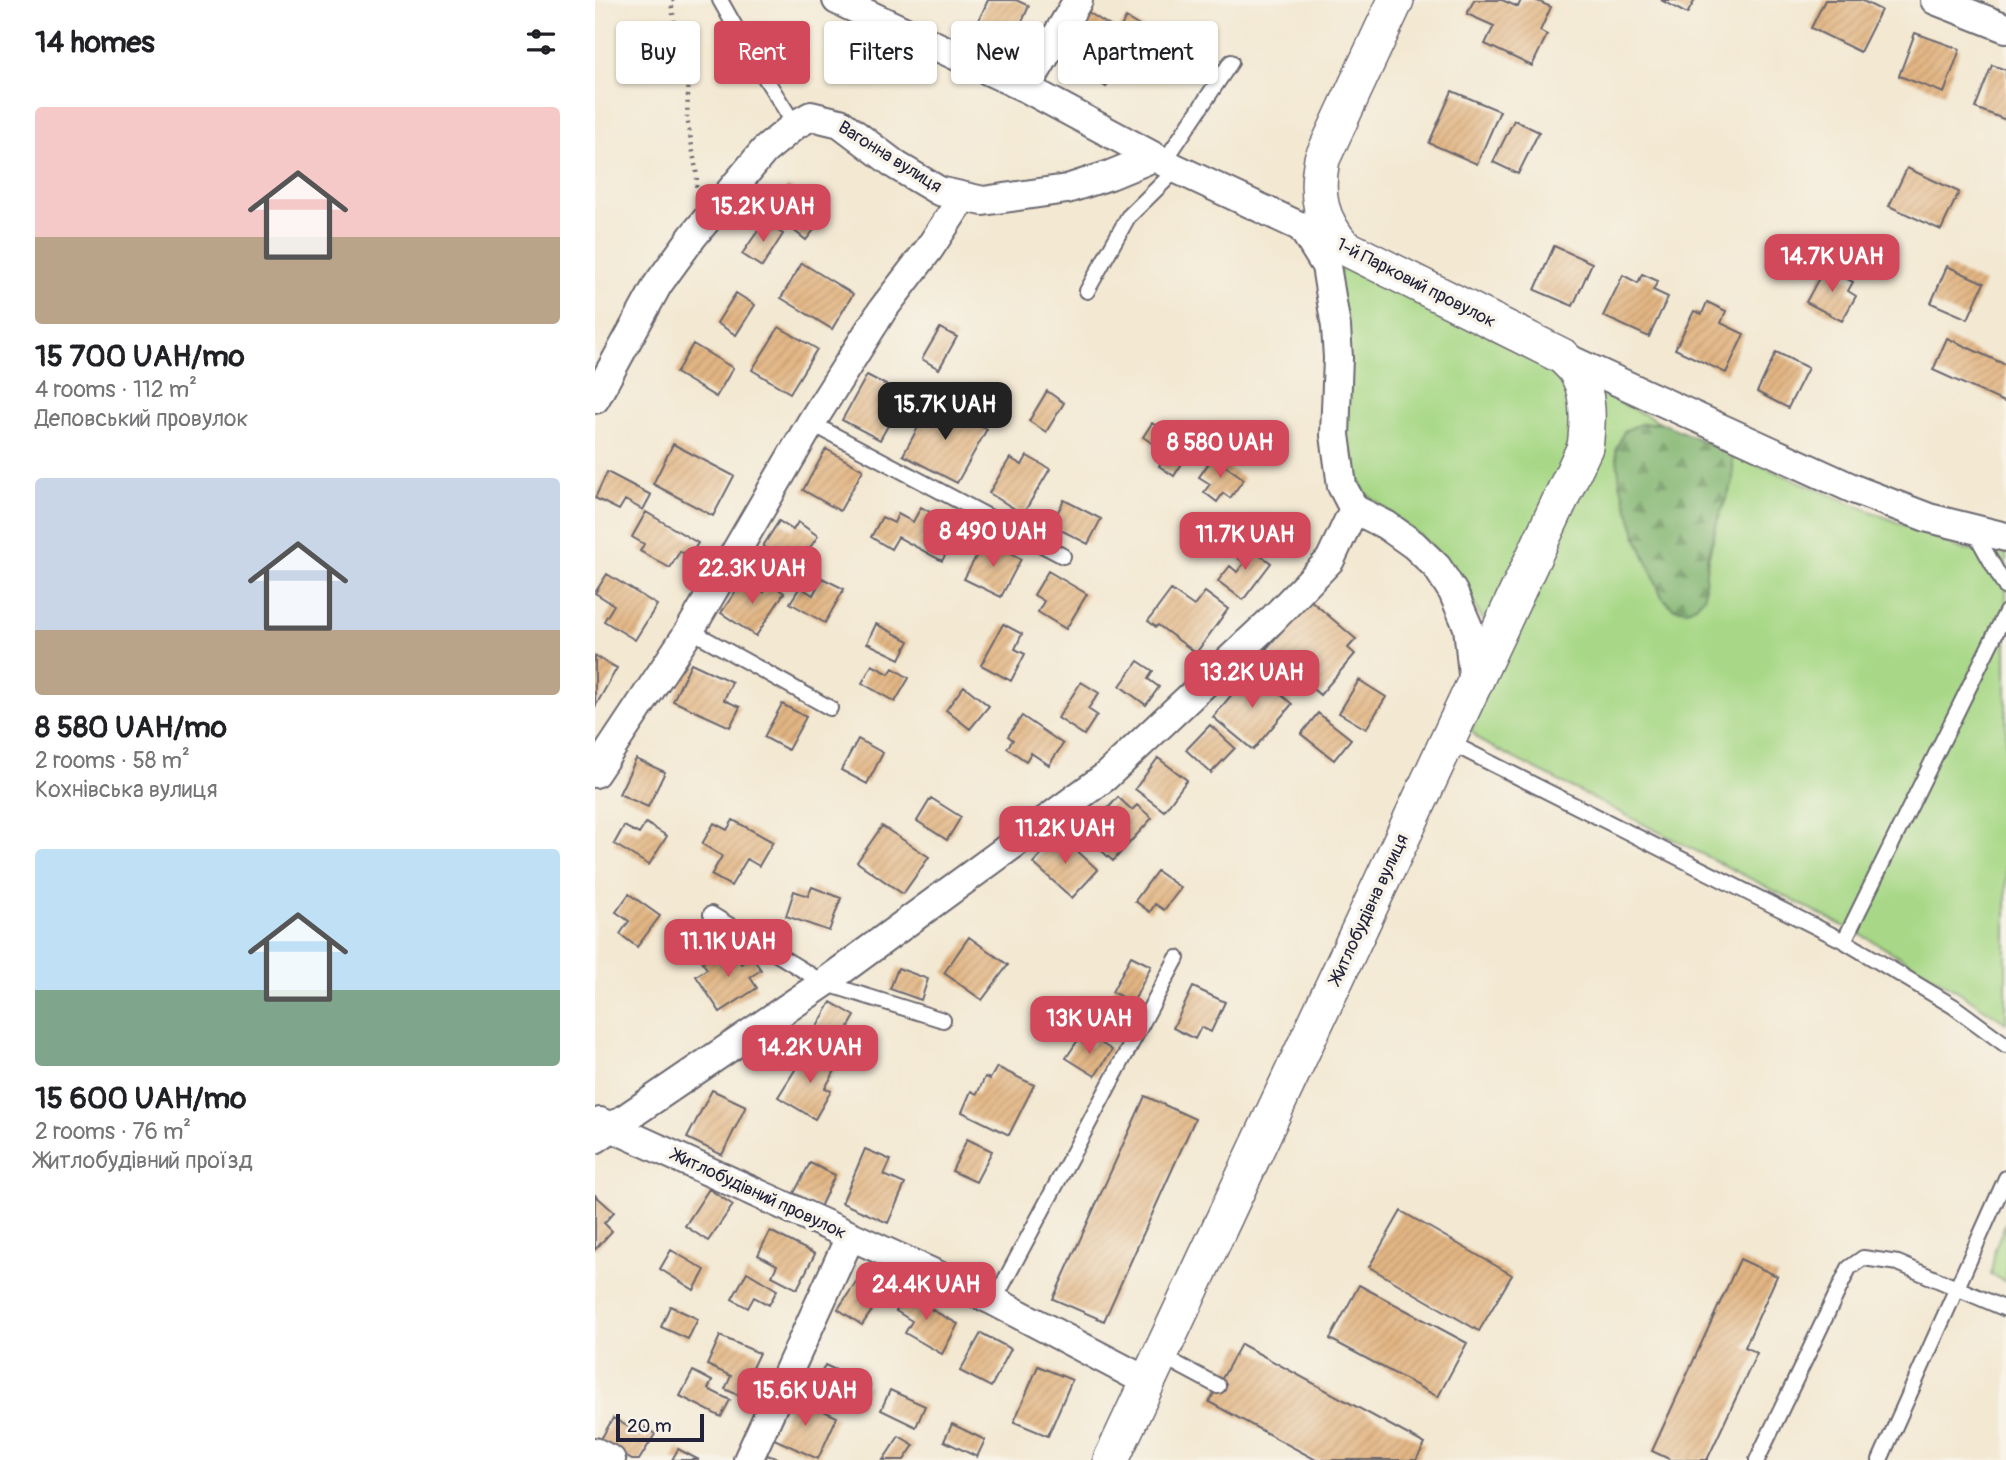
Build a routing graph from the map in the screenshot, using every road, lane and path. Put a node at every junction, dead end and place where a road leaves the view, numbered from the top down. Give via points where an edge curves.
1 (673, 0) edge
2 (720, 0) edge
3 (837, 0) edge
4 (1078, 0) edge
5 (1396, 0) edge
6 (1935, 0) edge
7 (2006, 27) edge
8 (1231, 62) dead end
9 (1026, 88) junction
10 (795, 125) junction
11 (1165, 162) junction
12 (963, 197) junction
13 (1300, 225) junction
14 (692, 236) junction
15 (1344, 247) junction
16 (1087, 291) dead end
17 (1562, 356) junction
18 (595, 399) edge
19 (811, 423) junction
20 (1354, 509) junction
21 (1972, 529) junction
22 (2006, 537) edge
23 (1063, 556) dead end
24 (2006, 587) edge
25 (2006, 612) edge
26 (690, 630) junction
27 (1474, 684) junction
28 (830, 708) dead end
29 (1447, 741) junction
30 (595, 773) edge
31 (711, 914) dead end
32 (1843, 941) junction
33 (1177, 958) dead end
34 (824, 983) junction
35 (943, 1020) dead end
36 (2006, 1045) edge
37 (601, 1128) edge
38 (2006, 1178) edge
39 (850, 1237) junction
40 (1956, 1288) junction
41 (994, 1301) junction
42 (2006, 1309) edge
43 (1154, 1369) junction
44 (1218, 1386) dead end
45 (595, 1452) edge
46 (611, 1460) edge
47 (748, 1460) edge
48 (1111, 1460) edge
49 (1757, 1460) edge
50 (1880, 1460) edge

1 - 14 path via 675,26 689,73 687,117 697,176
2 - 10 lane
3 - 9 street, 1-й Парковий провулок
4 - 9 street
5 - 15 street via 1322,159 1317,184 1323,213
6 - 7 street
8 - 11 lane
9 - 11 street, 1-й Парковий провулок
10 - 12 street, Вагонна вулиця via 811,116 840,123 897,166 939,191
10 - 14 street via 764,151
11 - 12 street, Вагонна вулиця via 1067,189 983,201
11 - 13 street, 1-й Парковий провулок
11 - 16 lane
12 - 19 street via 883,309
13 - 15 street, 1-й Парковий провулок
13 - 20 street via 1325,266 1338,358 1335,435 1342,486
14 - 18 street via 658,284
15 - 17 street, 1-й Парковий провулок
17 - 21 street, 1-й Парковий провулок via 1856,490
17 - 27 street, Житлобудівна вулиця via 1578,374 1584,396 1588,421 1585,447
19 - 23 lane
19 - 26 street
20 - 27 street via 1387,525 1437,567 1468,627
20 - 34 street via 1330,560 1105,777
21 - 22 street, 1-й Парковий провулок
21 - 24 lane
25 - 32 lane
26 - 28 lane
26 - 30 street
27 - 29 street, Житлобудівна вулиця
29 - 32 lane
29 - 43 street, Житлобудівна вулиця
31 - 34 lane
32 - 36 lane via 1953,1006
33 - 41 lane
34 - 35 lane
34 - 37 street
37 - 39 street, Житлобудівний провулок
38 - 40 lane
39 - 41 street, Житлобудівний провулок
39 - 47 street
40 - 42 lane
40 - 49 lane via 1898,1263 1863,1258 1849,1268
40 - 50 lane
41 - 43 street, Житлобудівний провулок
43 - 44 lane
43 - 48 street, Житлобудівна вулиця
45 - 46 street

